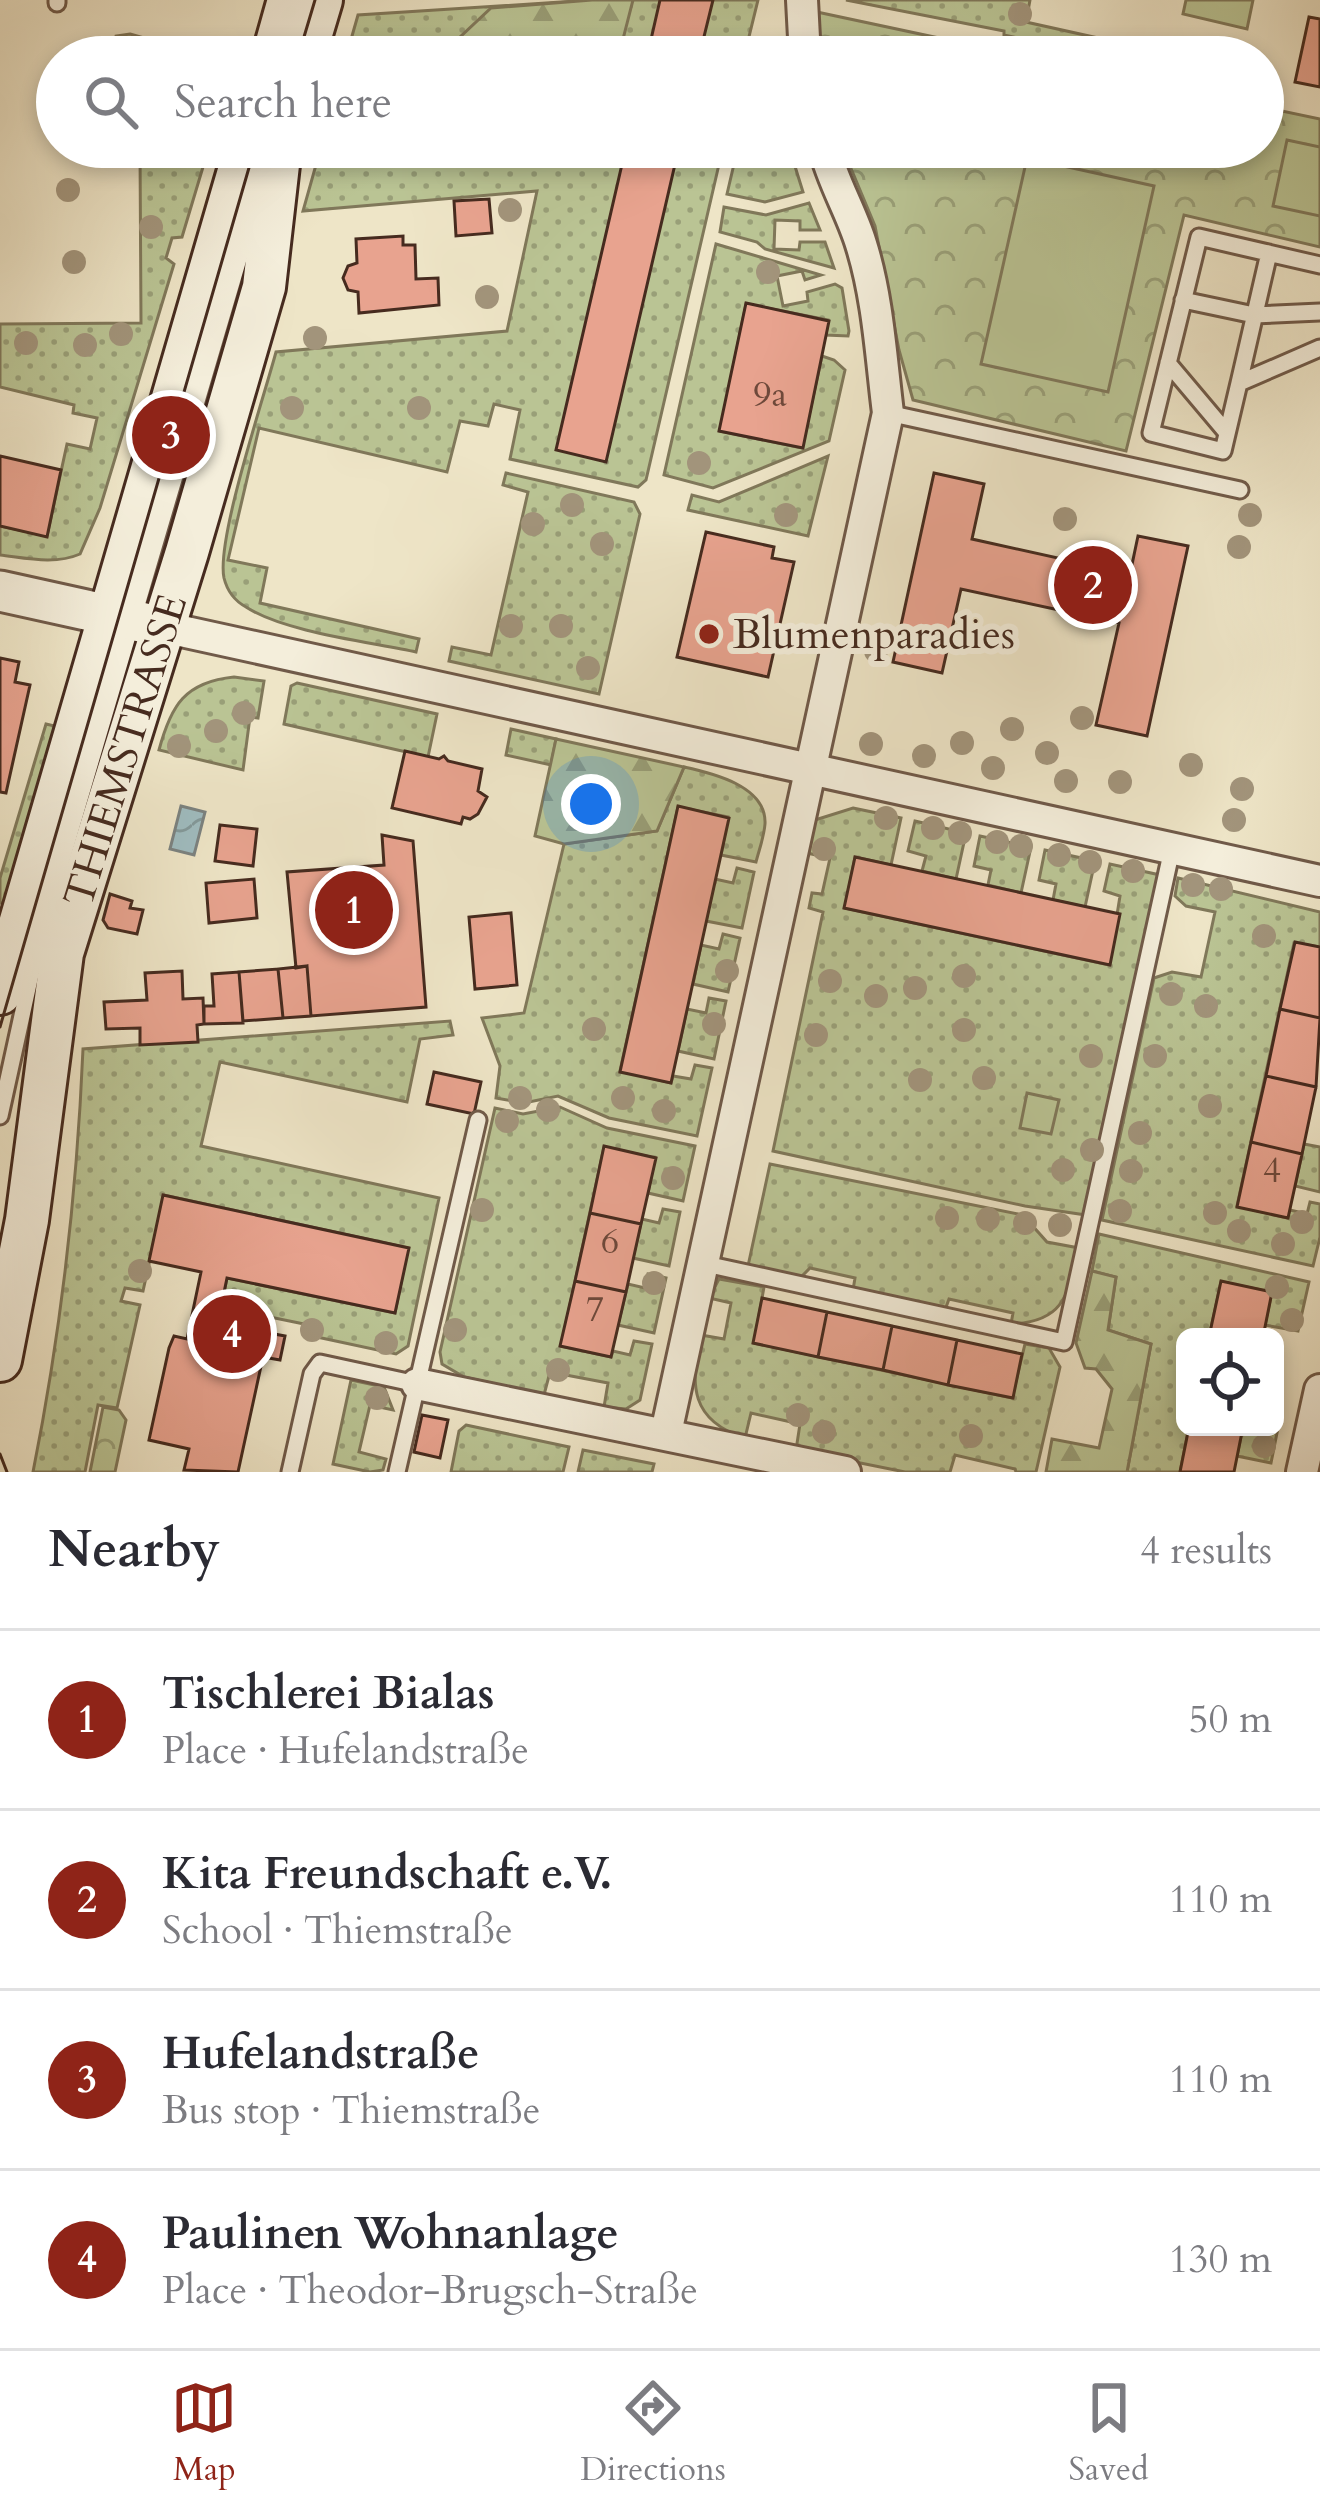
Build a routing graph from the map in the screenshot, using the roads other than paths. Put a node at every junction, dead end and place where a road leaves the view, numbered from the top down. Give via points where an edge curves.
1 (290, 0) edge
2 (321, 0) edge
3 (802, 0) edge
4 (279, 36) edge
5 (310, 36) edge
6 (805, 36) edge
7 (242, 168) edge
8 (275, 168) edge
9 (832, 168) edge
10 (1268, 253) junction
11 (1320, 265) edge
12 (1184, 300) junction
13 (1320, 312) edge
14 (1254, 316) junction
15 (1320, 348) edge
16 (1168, 363) junction
17 (1239, 383) junction
18 (888, 413) junction
19 (1227, 433) junction
20 (1240, 490) dead end
21 (0, 591) edge
22 (135, 621) junction
23 (810, 770) junction
24 (1172, 849) junction
25 (1320, 881) edge
26 (0, 993) edge
27 (0, 1116) edge
28 (478, 1120) dead end
29 (701, 1263) junction
30 (0, 1360) edge
31 (418, 1384) junction
32 (1320, 1394) edge
33 (665, 1433) junction
34 (290, 1472) edge
35 (397, 1472) edge
36 (845, 1472) edge
37 (1302, 1472) edge

1 - 4 main road
2 - 5 main road
3 - 6 street
7 - 22 main road, THIEMSTRASSE
8 - 22 main road, THIEMSTRASSE via 264,286
9 - 18 street via 861,241
10 - 11 lane
10 - 12 lane via 1198,237
10 - 14 lane
12 - 14 lane
12 - 16 lane
13 - 14 lane
14 - 17 lane
15 - 17 lane
16 - 19 lane
16 - 19 lane via 1151,433 1223,451
17 - 19 lane
18 - 20 lane
18 - 23 street
21 - 22 street
22 - 23 street
22 - 26 main road, THIEMSTRASSE
22 - 27 lane via 39,938
22 - 30 main road, THIEMSTRASSE via 62,953
23 - 24 street
23 - 29 street
24 - 25 street
24 - 29 lane via 1064,1342
28 - 31 lane
29 - 33 street
31 - 33 street
31 - 34 lane via 320,1363
31 - 35 lane
32 - 37 street
33 - 36 street

